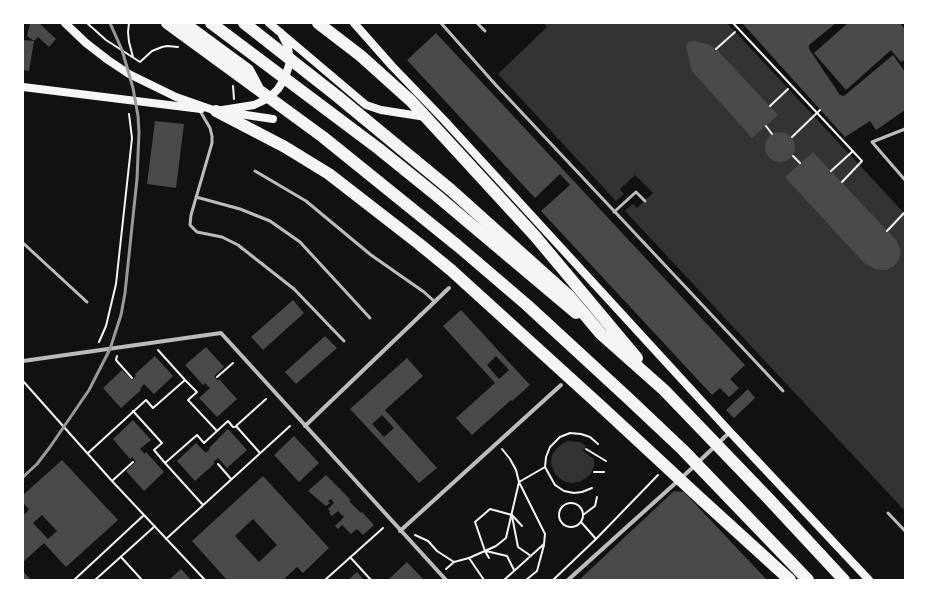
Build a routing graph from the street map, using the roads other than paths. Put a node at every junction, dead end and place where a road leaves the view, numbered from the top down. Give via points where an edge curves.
1 (65, 23) edge
2 (167, 23) edge
3 (184, 23) edge
4 (211, 23) edge
5 (244, 23) edge
6 (269, 23) edge
7 (318, 23) edge
8 (329, 23) edge
9 (354, 23) edge
10 (441, 23) edge
11 (477, 23) edge
12 (485, 31) dead end
13 (280, 33) junction
14 (336, 37) junction
15 (23, 86) edge
16 (258, 89) junction
17 (199, 109) junction
18 (216, 111) junction
19 (273, 119) dead end
20 (444, 120) junction
21 (905, 129) edge
22 (255, 171) dead end
23 (905, 180) edge
24 (196, 197) junction
25 (645, 201) dead end
26 (614, 212) junction
27 (23, 243) edge
28 (449, 288) dead end
29 (87, 302) dead end
30 (435, 302) junction
31 (370, 318) dead end
32 (601, 334) junction
33 (344, 341) dead end
34 (23, 361) edge
35 (561, 385) dead end
36 (664, 390) junction
37 (783, 391) dead end
38 (305, 426) junction
39 (730, 432) junction
40 (888, 513) dead end
41 (400, 531) junction
42 (905, 531) edge
43 (446, 580) edge
44 (568, 580) edge
45 (790, 580) edge
46 (808, 580) edge
47 (844, 580) edge
48 (869, 580) edge

1 - 18 main road via 91,48 129,74 176,97
2 - 16 highway
3 - 16 highway via 248,70
4 - 32 highway via 413,176
5 - 32 highway via 344,101 475,210 568,295
6 - 13 main road
7 - 14 highway
8 - 14 highway
9 - 20 main road
10 - 26 lane
11 - 12 lane
13 - 18 main road via 288,47 290,62 278,89 269,98 254,105
13 - 20 main road via 366,105 381,110
14 - 36 highway via 411,101 535,236
15 - 17 main road
16 - 46 highway via 354,161 527,305 683,450
17 - 18 main road
17 - 24 lane via 210,128 212,143
18 - 19 main road
18 - 45 highway via 285,147 329,174 382,214 450,270
20 - 39 main road
21 - 23 lane via 872,142
22 - 30 lane via 306,201 371,255
24 - 31 lane via 240,209 270,221 300,242
24 - 33 lane via 190,226 197,232 222,237 238,244 294,289
25 - 26 lane via 636,192
26 - 37 lane
27 - 29 lane
28 - 30 street
30 - 38 street
32 - 36 highway
34 - 38 street via 221,333
35 - 41 street
36 - 47 highway
38 - 41 street
39 - 44 street
39 - 48 main road
40 - 42 lane
41 - 43 street

